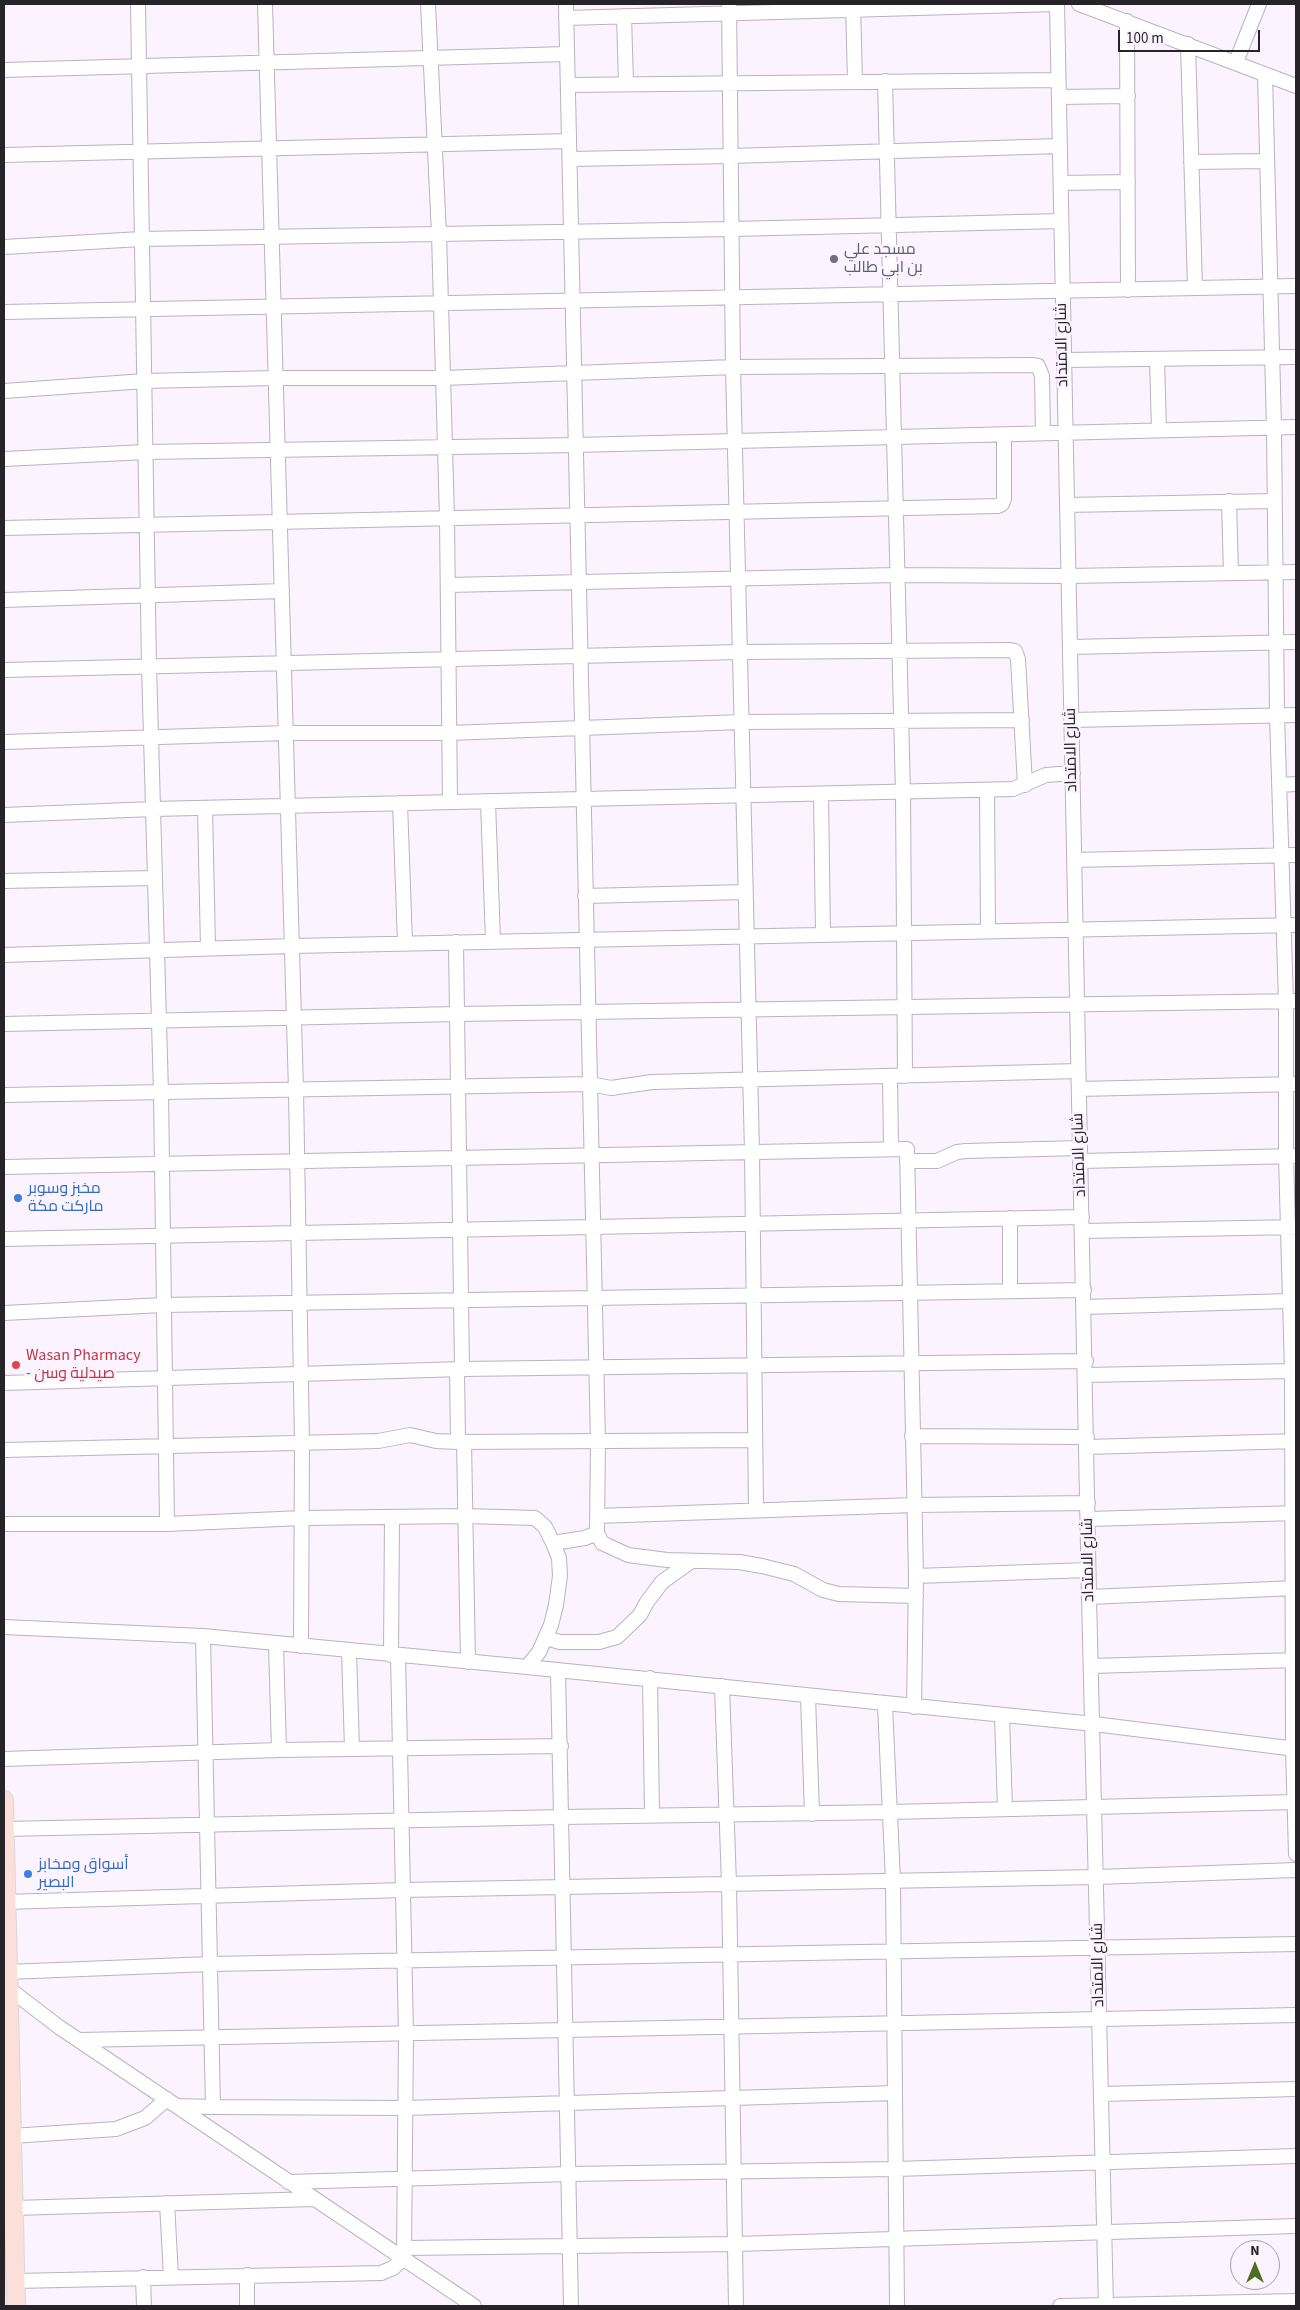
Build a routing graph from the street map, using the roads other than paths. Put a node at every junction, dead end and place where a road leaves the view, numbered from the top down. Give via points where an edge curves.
1 (138, 4) edge
2 (265, 4) edge
3 (428, 4) edge
4 (1057, 4) edge
5 (1079, 4) edge
6 (1259, 4) edge
7 (1017, 5) edge
8 (853, 6) edge
9 (729, 8) edge
10 (686, 9) edge
11 (566, 11) edge
12 (624, 16) junction
13 (1127, 20) junction
14 (1188, 44) junction
15 (567, 54) junction
16 (430, 58) junction
17 (1236, 62) junction
18 (267, 63) junction
19 (139, 66) junction
20 (4, 70) edge
21 (1265, 75) junction
22 (1058, 80) junction
23 (855, 81) junction
24 (885, 81) junction
25 (730, 83) junction
26 (626, 84) junction
27 (568, 85) junction
28 (1296, 86) edge
29 (1128, 96) junction
30 (1059, 97) junction
31 (569, 141) junction
32 (436, 143) junction
33 (1060, 146) junction
34 (269, 148) junction
35 (141, 152) junction
36 (887, 152) junction
37 (4, 156) edge
38 (731, 156) junction
39 (570, 158) junction
40 (1266, 161) junction
41 (1191, 162) junction
42 (1128, 182) junction
43 (1060, 183) junction
44 (1061, 221) junction
45 (889, 225) junction
46 (732, 229) junction
47 (571, 231) junction
48 (439, 234) junction
49 (272, 238) junction
50 (141, 239) junction
51 (4, 247) edge
52 (1296, 286) edge
53 (1270, 287) junction
54 (1194, 288) junction
55 (1128, 290) junction
56 (1062, 291) junction
57 (890, 294) junction
58 (733, 296) junction
59 (573, 301) junction
60 (440, 304) junction
61 (274, 308) junction
62 (144, 310) junction
63 (4, 312) edge
64 (1296, 356) edge
65 (1272, 357) junction
66 (1157, 359) junction
67 (1064, 360) junction
68 (892, 366) junction
69 (733, 367) junction
70 (575, 373) junction
71 (275, 378) junction
72 (443, 378) junction
73 (145, 381) junction
74 (4, 391) edge
75 (1296, 427) edge
76 (1274, 428) junction
77 (1158, 430) junction
78 (1066, 432) junction
79 (1043, 433) junction
80 (1004, 435) junction
81 (893, 436) junction
82 (734, 440) junction
83 (576, 445) junction
84 (445, 447) junction
85 (278, 449) junction
86 (146, 452) junction
87 (4, 459) edge
88 (1274, 500) junction
89 (1229, 502) junction
90 (1067, 505) junction
91 (896, 508) junction
92 (737, 510) junction
93 (577, 515) junction
94 (447, 518) junction
95 (280, 521) junction
96 (148, 524) junction
97 (4, 528) edge
98 (1276, 572) junction
99 (1296, 572) edge
100 (1231, 573) junction
101 (896, 575) junction
102 (1069, 576) junction
103 (738, 578) junction
104 (579, 583) junction
105 (448, 585) junction
106 (282, 591) junction
107 (148, 595) junction
108 (4, 600) edge
109 (1277, 642) junction
110 (1296, 642) edge
111 (1070, 647) junction
112 (898, 650) junction
113 (740, 652) junction
114 (580, 656) junction
115 (449, 658) junction
116 (284, 662) junction
117 (149, 665) junction
118 (4, 670) edge
119 (1277, 715) junction
120 (1296, 715) edge
121 (900, 720) junction
122 (1022, 720) junction
123 (1072, 720) junction
124 (741, 722) junction
125 (582, 727) junction
126 (286, 733) junction
127 (449, 733) junction
128 (151, 736) junction
129 (4, 742) edge
130 (1073, 773) junction
131 (1296, 784) edge
132 (1025, 785) junction
133 (1279, 785) junction
134 (987, 790) junction
135 (903, 792) junction
136 (821, 794) junction
137 (743, 796) junction
138 (584, 799) junction
139 (488, 801) junction
140 (450, 802) junction
141 (400, 803) junction
142 (288, 806) junction
143 (205, 808) junction
144 (154, 809) junction
145 (4, 815) edge
146 (1296, 855) edge
147 (1281, 856) junction
148 (1074, 860) junction
149 (154, 878) junction
150 (4, 881) edge
151 (745, 892) junction
152 (585, 896) junction
153 (1290, 926) edge
154 (1076, 930) junction
155 (988, 931) junction
156 (904, 932) junction
157 (823, 935) junction
158 (746, 936) junction
159 (586, 940) junction
160 (456, 942) junction
161 (493, 942) junction
162 (405, 943) junction
163 (292, 946) junction
164 (208, 948) junction
165 (157, 949) junction
166 (4, 955) edge
167 (1291, 1002) edge
168 (1077, 1006) junction
169 (905, 1009) junction
170 (748, 1010) junction
171 (588, 1012) junction
172 (457, 1014) junction
173 (294, 1017) junction
174 (159, 1021) junction
175 (4, 1024) edge
176 (1078, 1071) junction
177 (890, 1076) junction
178 (905, 1076) junction
179 (750, 1080) junction
180 (590, 1084) junction
181 (1290, 1084) edge
182 (458, 1086) junction
183 (1079, 1089) junction
184 (296, 1090) junction
185 (161, 1093) junction
186 (4, 1095) edge
187 (891, 1148) junction
188 (752, 1151) junction
189 (1080, 1154) junction
190 (591, 1155) junction
191 (1291, 1156) edge
192 (461, 1158) junction
193 (297, 1160) junction
194 (907, 1161) junction
195 (161, 1164) junction
196 (4, 1167) edge
197 (1082, 1216) junction
198 (1010, 1218) junction
199 (907, 1219) junction
200 (752, 1223) junction
201 (593, 1226) junction
202 (1292, 1227) edge
203 (461, 1229) junction
204 (1082, 1231) junction
205 (299, 1233) junction
206 (162, 1236) junction
207 (4, 1239) edge
208 (1084, 1290) junction
209 (1010, 1291) junction
210 (909, 1292) junction
211 (753, 1296) junction
212 (594, 1299) junction
213 (462, 1300) junction
214 (1293, 1301) edge
215 (300, 1302) junction
216 (163, 1305) junction
217 (1084, 1307) junction
218 (4, 1313) edge
219 (1086, 1361) junction
220 (912, 1364) junction
221 (754, 1366) junction
222 (596, 1367) junction
223 (459, 1369) junction
224 (1292, 1371) junction
225 (302, 1373) junction
226 (1086, 1376) junction
227 (163, 1378) junction
228 (4, 1382) edge
229 (912, 1436) junction
230 (755, 1440) junction
231 (598, 1441) junction
232 (1294, 1441) edge
233 (461, 1442) junction
234 (1087, 1442) junction
235 (302, 1444) junction
236 (165, 1447) junction
237 (4, 1450) edge
238 (1088, 1503) junction
239 (914, 1505) junction
240 (756, 1509) junction
241 (1294, 1513) edge
242 (466, 1516) junction
243 (597, 1516) junction
244 (392, 1517) junction
245 (302, 1518) junction
246 (1089, 1518) junction
247 (4, 1524) edge
248 (167, 1524) junction
249 (597, 1533) junction
250 (553, 1543) junction
251 (690, 1562) junction
252 (1088, 1570) junction
253 (916, 1576) junction
254 (1294, 1588) edge
255 (916, 1596) junction
256 (1089, 1597) junction
257 (4, 1626) edge
258 (203, 1636) junction
259 (546, 1638) junction
260 (276, 1644) junction
261 (301, 1646) junction
262 (349, 1650) junction
263 (395, 1655) junction
264 (1295, 1660) edge
265 (468, 1662) junction
266 (1091, 1666) junction
267 (527, 1667) junction
268 (558, 1670) junction
269 (650, 1678) junction
270 (722, 1686) junction
271 (808, 1696) junction
272 (885, 1705) junction
273 (914, 1707) junction
274 (1002, 1716) junction
275 (1094, 1724) junction
276 (561, 1746) junction
277 (400, 1748) junction
278 (1295, 1748) edge
279 (352, 1749) junction
280 (279, 1750) junction
281 (206, 1752) junction
282 (4, 1760) edge
283 (4, 1800) edge
284 (1295, 1802) junction
285 (1095, 1806) junction
286 (1006, 1809) junction
287 (891, 1812) junction
288 (812, 1814) junction
289 (652, 1815) junction
290 (727, 1815) junction
291 (562, 1817) junction
292 (402, 1820) junction
293 (208, 1825) junction
294 (5, 1828) edge
295 (1296, 1854) edge
296 (1296, 1870) edge
297 (1097, 1877) junction
298 (893, 1881) junction
299 (729, 1884) junction
300 (563, 1887) junction
301 (403, 1890) junction
302 (209, 1896) junction
303 (5, 1902) edge
304 (1296, 1944) edge
305 (1098, 1949) junction
306 (894, 1952) junction
307 (730, 1954) junction
308 (565, 1958) junction
309 (404, 1962) junction
310 (210, 1964) junction
311 (8, 1980) junction
312 (1296, 2015) edge
313 (1100, 2020) junction
314 (895, 2023) junction
315 (731, 2026) junction
316 (566, 2029) junction
317 (406, 2034) junction
318 (211, 2037) junction
319 (80, 2040) junction
320 (1296, 2089) edge
321 (895, 2093) junction
322 (1102, 2094) junction
323 (732, 2098) junction
324 (172, 2103) junction
325 (568, 2103) junction
326 (213, 2107) junction
327 (406, 2108) junction
328 (12, 2136) junction
329 (1296, 2156) edge
330 (1102, 2163) junction
331 (896, 2169) junction
332 (734, 2170) junction
333 (569, 2174) junction
334 (406, 2179) junction
335 (288, 2182) junction
336 (314, 2199) junction
337 (167, 2204) junction
338 (14, 2208) junction
339 (1296, 2226) edge
340 (1104, 2232) junction
341 (897, 2239) junction
342 (571, 2244) junction
343 (737, 2244) junction
344 (404, 2253) junction
345 (247, 2275) junction
346 (171, 2276) junction
347 (143, 2277) junction
348 (10, 2283) edge
349 (1296, 2301) edge
350 (1106, 2305) edge
351 (4, 2306) edge
352 (16, 2306) edge
353 (144, 2306) edge
354 (247, 2306) edge
355 (474, 2306) edge
356 (571, 2306) edge
357 (736, 2306) edge
358 (897, 2306) edge
359 (1060, 2306) edge

1 - 19 street
2 - 18 street
3 - 16 street
4 - 7 street
4 - 22 street, شارع الامتداد
5 - 13 street
6 - 17 street
7 - 8 street
8 - 9 street
8 - 23 street
9 - 10 street
9 - 25 street
10 - 12 street
11 - 12 street
11 - 15 street
12 - 26 street
13 - 14 street
13 - 29 street
14 - 17 street
14 - 41 street
15 - 16 street
15 - 27 street
16 - 18 street
16 - 32 street
17 - 21 street
18 - 19 street
18 - 34 street
19 - 20 street
19 - 35 street
21 - 28 street
21 - 40 street
22 - 24 street
22 - 30 street, شارع الامتداد
23 - 24 street
23 - 25 street
24 - 36 street
25 - 26 street
25 - 38 street
26 - 27 street
27 - 31 street
29 - 30 street
29 - 42 street
30 - 33 street, شارع الامتداد
31 - 32 street
31 - 39 street
32 - 34 street
32 - 48 street
33 - 36 street
33 - 43 street, شارع الامتداد
34 - 35 street
34 - 49 street
35 - 37 street
35 - 50 street
36 - 38 street
36 - 45 street
38 - 39 street
38 - 46 street
39 - 47 street
40 - 41 street
40 - 53 street
41 - 54 street
42 - 43 street
42 - 55 street
43 - 44 street, شارع الامتداد
44 - 45 street
44 - 56 street, شارع الامتداد
45 - 46 street
45 - 57 street
46 - 47 street
46 - 58 street
47 - 48 street
47 - 59 street
48 - 49 street
48 - 60 street
49 - 50 street
49 - 61 street
50 - 51 street
50 - 62 street
52 - 53 street
53 - 54 street
53 - 65 street
54 - 55 street
55 - 56 street
56 - 57 street
56 - 67 street, شارع الامتداد
57 - 58 street
57 - 68 street
58 - 59 street
58 - 69 street
59 - 60 street
59 - 70 street
60 - 61 street
60 - 72 street
61 - 62 street
61 - 71 street
62 - 63 street
62 - 73 street
64 - 65 street
65 - 66 street
65 - 76 street
66 - 67 street
66 - 77 street
67 - 78 street, شارع الامتداد
68 - 69 street
68 - 79 street via 1038,366 1042,376
68 - 81 street
69 - 70 street
69 - 82 street
70 - 72 street
70 - 83 street
71 - 72 street
71 - 73 street
71 - 85 street
72 - 84 street
73 - 74 street
73 - 86 street
75 - 76 street
76 - 77 street
76 - 88 street
77 - 78 street
78 - 79 street
78 - 90 street, شارع الامتداد
79 - 80 street
80 - 81 street
80 - 91 street via 1002,504
81 - 82 street
81 - 91 street
82 - 83 street
82 - 92 street
83 - 84 street
83 - 93 street
84 - 85 street
84 - 94 street
85 - 86 street
85 - 95 street
86 - 87 street
86 - 96 street
88 - 89 street
88 - 98 street
89 - 90 street
89 - 100 street
90 - 102 street, شارع الامتداد
91 - 92 street
91 - 101 street
92 - 93 street
92 - 103 street
93 - 94 street
93 - 104 street
94 - 95 street
94 - 105 street
95 - 96 street
95 - 106 street
96 - 97 street
96 - 107 street
98 - 99 street
98 - 100 street
98 - 109 street
100 - 102 street
101 - 102 street
101 - 103 street
101 - 112 street
102 - 111 street, شارع الامتداد
103 - 104 street
103 - 113 street
104 - 105 street
104 - 114 street
105 - 115 street
106 - 107 street
106 - 116 street
107 - 108 street
107 - 117 street
109 - 110 street
109 - 111 street
109 - 119 street
111 - 123 street, شارع الامتداد
112 - 113 street
112 - 121 street
112 - 122 street via 1015,651
113 - 114 street
113 - 124 street
114 - 115 street
114 - 125 street
115 - 116 street
115 - 127 street
116 - 117 street
116 - 126 street
117 - 118 street
117 - 128 street
119 - 120 street
119 - 123 street
119 - 133 street
121 - 122 street
121 - 124 street
121 - 135 street
122 - 132 street
123 - 130 street, شارع الامتداد
124 - 125 street
124 - 137 street
125 - 127 street
125 - 138 street
126 - 127 street
126 - 128 street
126 - 142 street
127 - 140 street
128 - 129 street
128 - 144 street
130 - 132 street via 1046,776
130 - 148 street, شارع الامتداد
131 - 133 street
132 - 134 street
133 - 147 street
134 - 135 street
134 - 155 street
135 - 136 street
135 - 156 street
136 - 137 street
136 - 157 street
137 - 138 street
137 - 151 street
138 - 139 street
138 - 152 street
139 - 140 street
139 - 161 street
140 - 141 street
141 - 142 street
141 - 162 street
142 - 143 street
142 - 163 street
143 - 144 street
143 - 164 street
144 - 145 street
144 - 149 street
146 - 147 street
147 - 148 street
147 - 153 street
148 - 154 street, شارع الامتداد
149 - 150 street
149 - 165 street
151 - 152 street
151 - 158 street
152 - 159 street
153 - 154 street
153 - 167 street
154 - 155 street
154 - 168 street, شارع الامتداد
155 - 156 street
156 - 157 street
156 - 169 street
157 - 158 street
158 - 159 street
158 - 170 street
159 - 161 street
159 - 171 street
160 - 161 street
160 - 162 street
160 - 172 street
162 - 163 street
163 - 164 street
163 - 173 street
164 - 165 street
165 - 166 street
165 - 174 street
167 - 168 street
167 - 181 street
168 - 169 street
168 - 176 street, شارع الامتداد
169 - 170 street
169 - 178 street
170 - 171 street
170 - 179 street
171 - 172 street
171 - 180 street
172 - 173 street
172 - 182 street
173 - 174 street
173 - 184 street
174 - 175 street
174 - 185 street
176 - 178 street
176 - 183 street, شارع الامتداد
177 - 178 street
177 - 179 street
177 - 187 street
179 - 180 street via 652,1082 622,1088
179 - 188 street
180 - 182 street
180 - 190 street
181 - 183 street
181 - 191 street
182 - 184 street
182 - 192 street
183 - 189 street, شارع الامتداد
184 - 185 street
184 - 193 street
185 - 186 street
185 - 195 street
187 - 188 street
187 - 194 street via 907,1149
188 - 190 street
188 - 200 street
189 - 191 street
189 - 194 street via 966,1151 937,1161
189 - 197 street, شارع الامتداد
190 - 192 street
190 - 201 street
191 - 202 street
192 - 193 street
192 - 203 street
193 - 195 street
193 - 205 street
194 - 199 street
195 - 196 street
195 - 206 street
197 - 198 street
197 - 204 street, شارع الامتداد
198 - 199 street
198 - 209 street
199 - 200 street
199 - 210 street
200 - 201 street
200 - 211 street
201 - 203 street
201 - 212 street
202 - 204 street
202 - 214 street
203 - 205 street
203 - 213 street
204 - 208 street, شارع الامتداد
205 - 206 street
205 - 215 street
206 - 207 street
206 - 216 street
208 - 209 street
208 - 217 street, شارع الامتداد
209 - 210 street
210 - 211 street
210 - 220 street
211 - 212 street
211 - 221 street
212 - 213 street
212 - 222 street
213 - 215 street
213 - 223 street
214 - 217 street
214 - 224 street
215 - 216 street
215 - 225 street
216 - 218 street
216 - 227 street
217 - 219 street, شارع الامتداد
219 - 220 street
219 - 226 street, شارع الامتداد
220 - 221 street
220 - 229 street
221 - 222 street
221 - 230 street
222 - 223 street
222 - 231 street
223 - 225 street
223 - 233 street
224 - 226 street
224 - 232 street
225 - 227 street
225 - 235 street
226 - 234 street, شارع الامتداد
227 - 228 street
227 - 236 street
229 - 234 street
229 - 239 street
230 - 231 street
230 - 240 street
231 - 233 street
231 - 243 street
232 - 234 street
232 - 241 street
233 - 235 street via 410,1435 378,1441
233 - 242 street
234 - 238 street, شارع الامتداد
235 - 236 street
235 - 245 street
236 - 237 street
236 - 248 street
238 - 239 street
238 - 246 street, شارع الامتداد
239 - 240 street
239 - 253 street
240 - 243 street
241 - 246 street
241 - 254 street
242 - 244 street
242 - 250 street via 535,1518
242 - 265 street
243 - 249 street
244 - 245 street
244 - 263 street
245 - 248 street
245 - 261 street
246 - 252 street, شارع الامتداد
247 - 248 street
249 - 250 street
249 - 251 street via 602,1543 628,1555
250 - 259 street via 559,1558 560,1576
251 - 255 street via 739,1562 762,1566 794,1574 822,1590 839,1594
251 - 259 street via 662,1582 640,1615 617,1637 599,1642 560,1642
252 - 253 street
252 - 256 street, شارع الامتداد
253 - 255 street
254 - 256 street
254 - 264 street
255 - 273 street
256 - 266 street, شارع الامتداد
257 - 258 street
258 - 260 street
258 - 281 street
259 - 267 street
260 - 261 street
260 - 280 street
261 - 262 street
262 - 263 street
262 - 279 street
263 - 265 street
263 - 277 street
264 - 266 street
264 - 278 street
265 - 267 street
266 - 275 street, شارع الامتداد
267 - 268 street
268 - 269 street
268 - 276 street
269 - 270 street
269 - 289 street
270 - 271 street
270 - 290 street
271 - 272 street
271 - 288 street
272 - 273 street
272 - 287 street
273 - 274 street
274 - 275 street
274 - 286 street
275 - 278 street
275 - 285 street, شارع الامتداد
276 - 277 street
276 - 291 street
277 - 279 street
277 - 292 street
278 - 284 street
279 - 280 street
280 - 281 street
281 - 282 street
281 - 293 street
283 - 294 main road
284 - 285 street
284 - 295 street
285 - 286 street
285 - 297 street, شارع الامتداد
286 - 287 street
287 - 288 street
287 - 298 street
288 - 290 street
289 - 290 street
289 - 291 street
290 - 299 street
291 - 292 street
291 - 300 street
292 - 293 street
292 - 301 street
293 - 294 street
293 - 302 street
294 - 303 main road
296 - 297 street
297 - 298 street
297 - 305 street, شارع الامتداد
298 - 299 street
298 - 306 street
299 - 300 street
299 - 307 street
300 - 301 street
300 - 308 street
301 - 302 street
301 - 309 street
302 - 303 street
302 - 310 street
303 - 311 main road
304 - 305 street
305 - 306 street
305 - 313 street, شارع الامتداد
306 - 307 street
306 - 314 street
307 - 308 street
307 - 315 street
308 - 309 street
308 - 316 street
309 - 310 street
309 - 317 street
310 - 311 street
310 - 318 street
311 - 319 street
311 - 328 main road
312 - 313 street
313 - 314 street
313 - 322 street, شارع الامتداد
314 - 315 street
314 - 321 street
315 - 316 street
315 - 323 street
316 - 317 street
316 - 325 street
317 - 318 street
317 - 327 street
318 - 319 street
318 - 326 street
319 - 324 street
320 - 322 street
321 - 323 street
321 - 331 street
322 - 330 street, شارع الامتداد
323 - 325 street
323 - 332 street
324 - 326 street
324 - 328 street via 116,2129
324 - 335 street
325 - 327 street
325 - 333 street
326 - 327 street
327 - 334 street
328 - 338 main road
329 - 330 street
330 - 331 street
330 - 340 street, شارع الامتداد
331 - 332 street
331 - 341 street
332 - 333 street
332 - 343 street
333 - 334 street
333 - 342 street
334 - 335 street
334 - 344 street
335 - 336 street
336 - 337 street
336 - 344 street
337 - 338 street
337 - 346 street
338 - 348 main road
339 - 340 street
340 - 341 street
340 - 350 street, شارع الامتداد
341 - 343 street
341 - 358 street
342 - 343 street
342 - 344 street
342 - 356 street
343 - 357 street
344 - 345 street via 393,2268 381,2273
344 - 355 street
345 - 346 street
345 - 354 street
346 - 347 street
347 - 348 street
347 - 353 street
348 - 351 main road
348 - 352 main road
349 - 350 street
350 - 359 street

